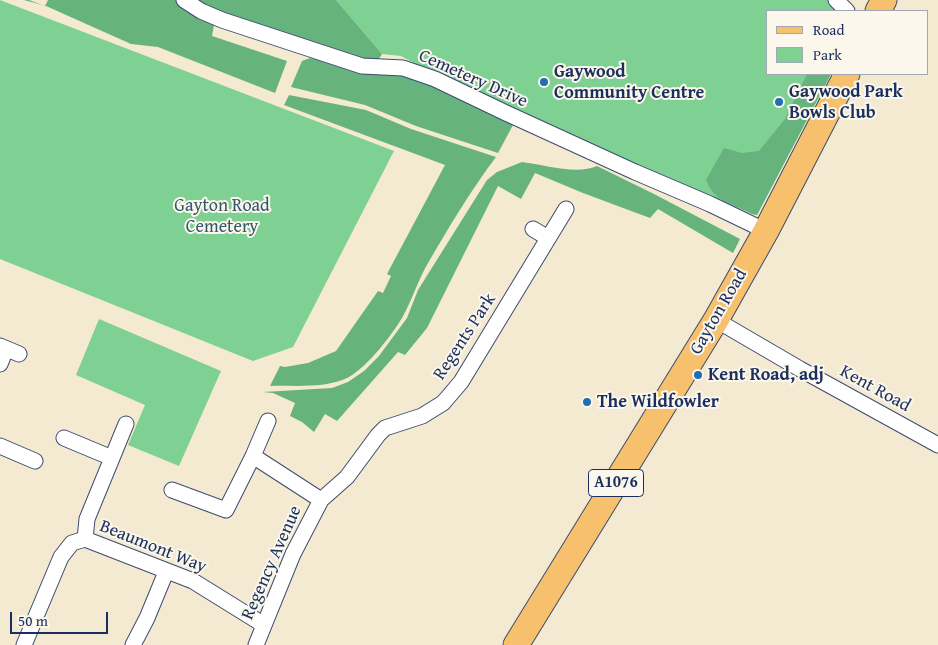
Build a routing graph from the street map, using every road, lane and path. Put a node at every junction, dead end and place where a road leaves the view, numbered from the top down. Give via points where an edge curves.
1 (184, 0) edge
2 (836, 0) edge
3 (846, 10) edge
4 (846, 75) edge
5 (566, 208) dead end
6 (533, 229) dead end
7 (766, 231) junction
8 (548, 238) junction
9 (716, 320) junction
10 (8, 350) edge
11 (0, 364) edge
12 (268, 420) dead end
13 (126, 424) dead end
14 (64, 438) dead end
15 (938, 445) edge
16 (0, 446) edge
17 (253, 456) junction
18 (112, 458) junction
19 (35, 461) dead end
20 (346, 477) joint
21 (172, 490) dead end
22 (321, 500) junction
23 (85, 539) junction
24 (166, 572) junction
25 (264, 625) junction
26 (24, 645) edge
27 (133, 645) edge
28 (256, 645) edge
29 (516, 645) edge

1 - 7 street, Cemetery Drive via 222,20 362,66 403,68 435,79
2 - 3 street
4 - 7 main road, Gayton Road / A1076
5 - 8 street, Regents Park
6 - 8 street
7 - 9 main road, Gayton Road / A1076
8 - 20 street, Regents Park via 461,382 443,403 422,416 385,428
9 - 15 street, Kent Road
9 - 29 main road, Gayton Road / A1076
10 - 11 street
12 - 17 street
13 - 18 street
14 - 18 street
16 - 19 street
17 - 21 street via 226,510
17 - 22 street
18 - 23 street via 87,519
20 - 22 street, Regency Avenue
22 - 25 street, Regency Avenue via 293,554
23 - 24 street, Beaumont Way
23 - 26 street, Beaumont Way via 72,543 61,557
24 - 25 street, Beaumont Way via 201,586
24 - 27 street
25 - 28 street, Regency Avenue

